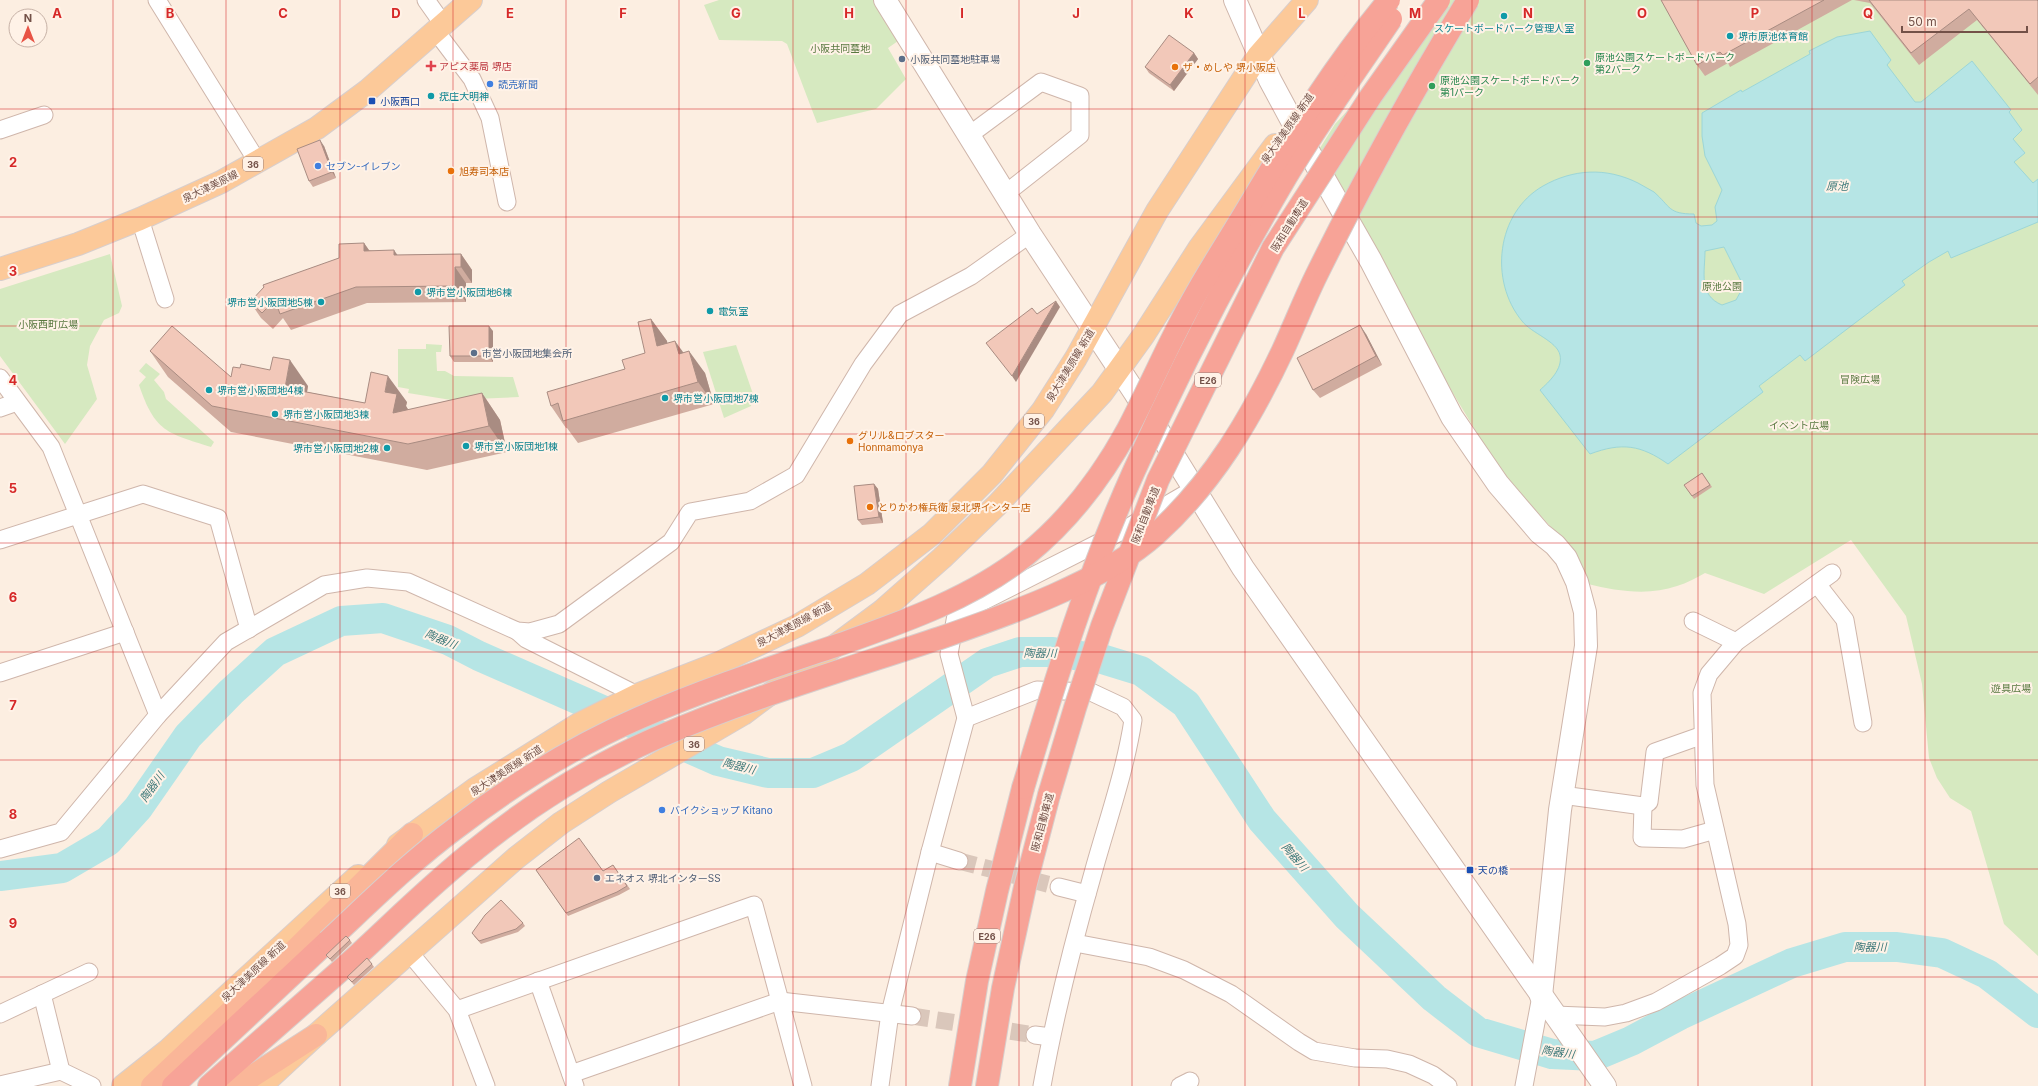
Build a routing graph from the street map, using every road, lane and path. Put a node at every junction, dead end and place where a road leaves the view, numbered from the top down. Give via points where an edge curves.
1 (157, 0) edge
2 (426, 0) edge
3 (471, 0) edge
4 (885, 0) edge
5 (1235, 0) edge
6 (1307, 0) edge
7 (1389, 0) edge
8 (1399, 0) edge
9 (1404, 0) edge
10 (1439, 0) edge
11 (1468, 0) edge
12 (439, 27) junction
13 (1258, 56) junction
14 (44, 115) dead end
15 (1292, 119) junction
16 (0, 130) edge
17 (968, 136) junction
18 (257, 162) junction
19 (1005, 194) junction
20 (507, 202) dead end
21 (140, 219) junction
22 (1030, 234) junction
23 (0, 269) edge
24 (165, 299) dead end
25 (1092, 329) junction
26 (1120, 369) junction
27 (0, 378) edge
28 (17, 402) junction
29 (0, 408) edge
30 (1195, 488) junction
31 (78, 514) junction
32 (0, 540) edge
33 (1832, 573) dead end
34 (1816, 584) junction
35 (1693, 621) dead end
36 (249, 629) junction
37 (517, 631) junction
38 (125, 632) junction
39 (1736, 642) junction
40 (0, 673) edge
41 (632, 698) junction
42 (158, 715) junction
43 (966, 718) junction
44 (1863, 723) dead end
45 (1703, 735) junction
46 (1562, 795) junction
47 (1643, 806) junction
48 (1715, 830) junction
49 (412, 834) junction
50 (0, 849) edge
51 (930, 852) junction
52 (959, 861) tunnel mouth
53 (1059, 887) tunnel mouth
54 (1087, 894) junction
55 (1075, 943) junction
56 (408, 952) junction
57 (89, 972) dead end
58 (538, 981) junction
59 (42, 994) junction
60 (1541, 996) junction
61 (780, 1001) junction
62 (457, 1010) junction
63 (890, 1013) junction
64 (0, 1014) edge
65 (912, 1016) tunnel mouth
66 (1561, 1022) junction
67 (316, 1035) junction
68 (61, 1071) junction
69 (573, 1080) edge
70 (1524, 1084) edge
71 (237, 1085) edge
72 (0, 1086) edge
73 (92, 1086) edge
74 (124, 1086) edge
75 (152, 1086) edge
76 (173, 1086) edge
77 (209, 1086) edge
78 (261, 1086) edge
79 (486, 1086) edge
80 (804, 1086) edge
81 (880, 1086) edge
82 (960, 1086) edge
83 (987, 1086) edge
84 (1042, 1086) edge
85 (1448, 1086) edge
86 (1605, 1086) edge

1 - 18 street
2 - 12 street
3 - 12 main road, 泉大津美原線 / 36
4 - 17 street
5 - 13 street
6 - 13 main road, 泉大津美原線 新道 / 36
7 - 76 highway, bridge via 1327,81 1286,142 1190,304 1126,432 1101,472 1065,518 1028,554 986,584 939,607 697,694 644,716 539,771 454,829 411,864
8 - 15 main road, 泉大津美原線 新道 / 36 via 1349,51
9 - 82 highway, E26, bridge via 1272,201 1239,260 1134,472 1074,627 1023,788 977,981
10 - 83 highway, 阪和自動車道 / E26, bridge via 1371,96 1273,248 1158,480 1102,626 1049,795 1025,887 1003,988
11 - 77 highway, bridge via 1370,168 1256,403 1206,480 1179,514 1151,539 1116,563 1030,604 702,720 653,740 558,790 474,850 349,964
12 - 18 main road, 泉大津美原線 / 36 via 361,96 317,128
12 - 20 street via 472,79 490,118
13 - 15 street
13 - 25 main road, 泉大津美原線 新道 / 36 via 1157,210
14 - 16 street
15 - 26 main road, 泉大津美原線 新道 / 36 via 1256,173 1200,247
15 - 46 street via 1371,261 1452,417 1498,484 1540,533 1566,558 1576,582 1586,612 1586,646
17 - 19 street
17 - 19 street via 1041,82 1080,96 1080,135
18 - 21 main road, 泉大津美原線 / 36 via 221,182
19 - 22 street
21 - 23 main road, 泉大津美原線 / 36 via 78,244
21 - 24 street
22 - 25 street
22 - 37 street via 971,276 900,314 863,364 796,475 750,501 690,512 671,542 559,624 530,632
25 - 26 street
25 - 41 main road, 泉大津美原線 新道 / 36 via 1042,410 997,469 932,534 866,584 797,626 718,663
26 - 30 street
26 - 56 main road, 泉大津美原線 新道 / 36 via 1102,394 997,505 882,611 723,727 609,792 561,823 516,858
27 - 28 street
28 - 29 street
28 - 31 street via 51,447
30 - 43 street via 1122,531 956,615 949,654
30 - 60 street via 1243,568
31 - 32 street
31 - 36 street via 143,494 218,518
31 - 38 street
33 - 34 street
34 - 39 street
34 - 44 street via 1845,620
35 - 39 street
36 - 37 street via 324,585 367,578 408,582
36 - 42 street via 226,642
37 - 41 street via 526,639
38 - 40 street
38 - 42 street
39 - 45 street via 1709,674 1702,693
41 - 49 main road, 泉大津美原線 新道 / 36 via 579,724 475,789
42 - 50 street via 61,832
43 - 51 street
43 - 54 street via 1038,690 1091,692 1123,707 1133,720 1129,745
45 - 47 street via 1655,752 1649,802
45 - 48 street via 1704,785
46 - 47 street
46 - 60 street
47 - 48 street via 1642,838 1683,839
48 - 66 street via 1737,924 1739,945 1735,956 1656,1002 1626,1013
49 - 74 main road, 泉大津美原線 新道 / 36 via 347,884 167,1050
49 - 75 highway via 283,962
51 - 52 street
51 - 63 street
53 - 54 street
54 - 55 street
55 - 84 street via 1043,1036
55 - 85 street via 1149,957 1184,970 1231,994 1314,1050 1409,1064
56 - 62 street
56 - 67 main road, 泉大津美原線 新道 / 36
57 - 59 street
58 - 61 street via 754,905
58 - 62 street
58 - 69 street
59 - 64 street
59 - 68 street
60 - 66 street
60 - 70 street
61 - 63 street
61 - 69 street
61 - 80 street
62 - 79 street
63 - 65 street
63 - 81 street
66 - 86 street
67 - 71 highway
67 - 78 main road, 泉大津美原線 新道 / 36
68 - 72 street
68 - 73 street

